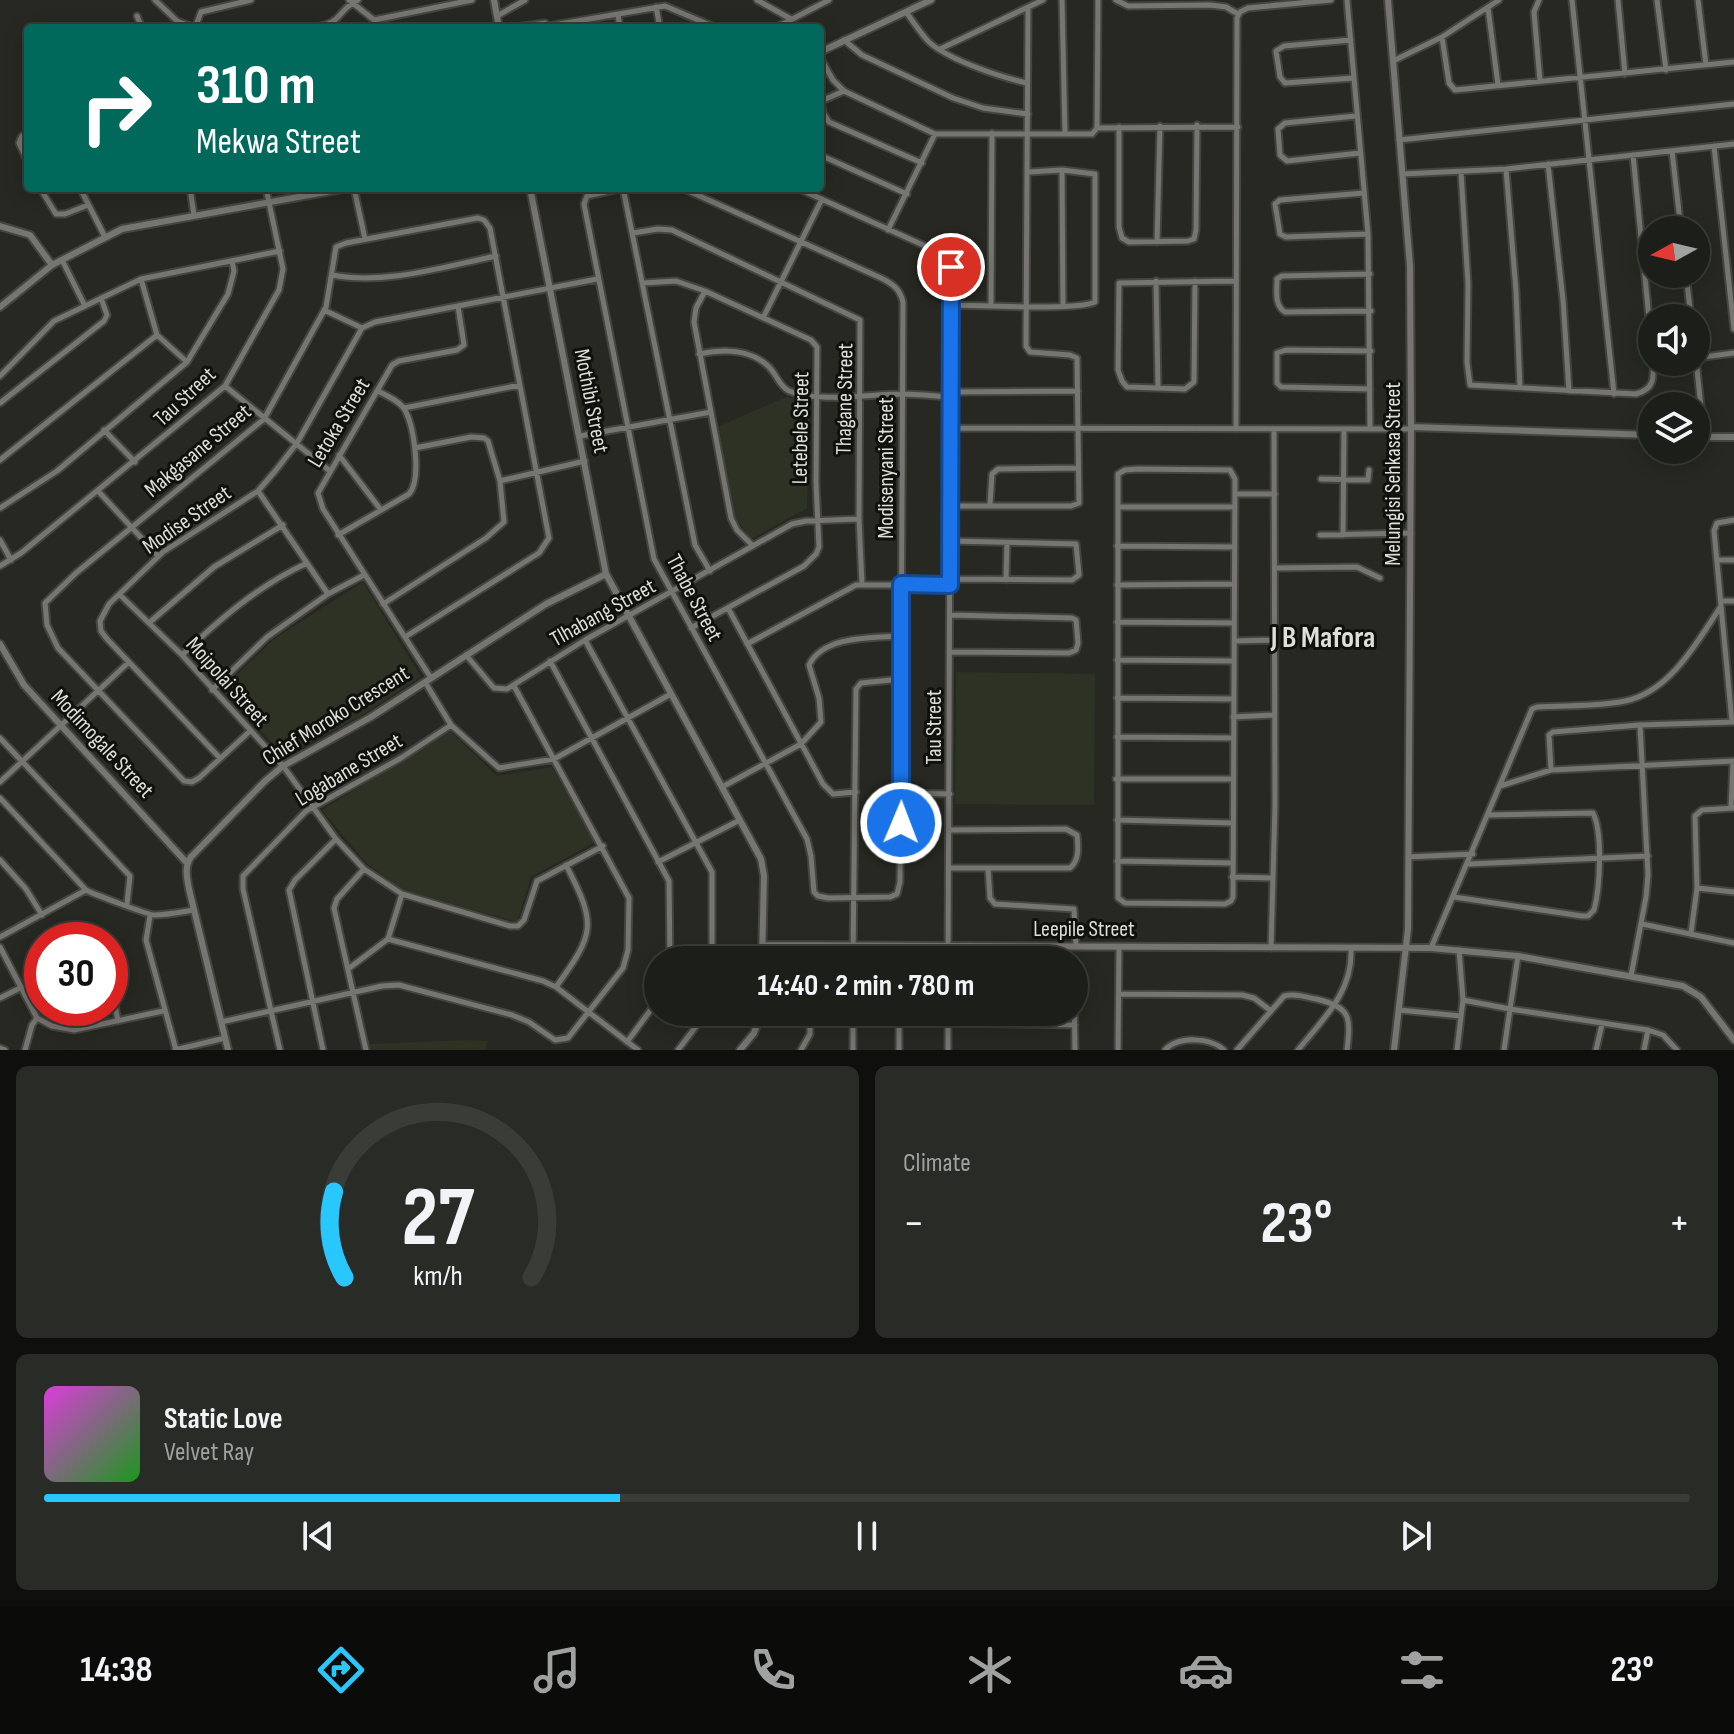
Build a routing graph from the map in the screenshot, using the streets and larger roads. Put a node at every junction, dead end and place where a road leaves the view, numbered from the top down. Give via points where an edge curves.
1 (155, 0) edge
2 (251, 0) edge
3 (472, 0) edge
4 (494, 0) edge
5 (525, 0) edge
6 (757, 0) edge
7 (829, 0) edge
8 (931, 0) edge
9 (1043, 0) edge
10 (1062, 0) edge
11 (1098, 0) edge
12 (1116, 0) edge
13 (1331, 0) edge
14 (1347, 0) edge
15 (1388, 0) edge
16 (1499, 0) edge
17 (1539, 0) edge
18 (1572, 0) edge
19 (1618, 0) edge
20 (1657, 0) edge
21 (1698, 0) edge
22 (353, 1) edge
23 (1293, 2) edge
24 (660, 4) edge
25 (1028, 7) junction
26 (1488, 8) junction
27 (906, 12) junction
28 (1238, 14) junction
29 (618, 15) junction
30 (137, 16) dead end
31 (497, 16) junction
32 (792, 19) junction
33 (374, 20) junction
34 (140, 24) edge
35 (185, 24) edge
36 (196, 24) edge
37 (333, 24) edge
38 (375, 24) edge
39 (498, 24) edge
40 (585, 24) edge
41 (619, 24) edge
42 (709, 24) edge
43 (783, 24) edge
44 (1442, 37) junction
45 (844, 40) junction
46 (1351, 40) junction
47 (940, 49) junction
48 (824, 52) edge
49 (824, 62) edge
50 (1392, 62) junction
51 (1734, 62) edge
52 (1706, 65) junction
53 (1666, 70) junction
54 (1625, 74) junction
55 (1582, 77) junction
56 (1354, 78) junction
57 (1540, 81) junction
58 (1027, 83) junction
59 (1498, 85) junction
60 (844, 91) junction
61 (824, 100) edge
62 (1734, 104) edge
63 (824, 114) edge
64 (1028, 114) junction
65 (1356, 116) junction
66 (1587, 118) junction
67 (1197, 125) junction
68 (1160, 126) junction
69 (1119, 127) junction
70 (1238, 127) junction
71 (1097, 128) junction
72 (992, 133) junction
73 (1028, 133) junction
74 (1065, 133) junction
75 (935, 134) junction
76 (24, 135) edge
77 (1398, 140) junction
78 (1734, 144) edge
79 (1714, 146) junction
80 (1672, 151) junction
81 (1360, 153) junction
82 (24, 154) edge
83 (1633, 155) junction
84 (824, 157) edge
85 (1591, 160) junction
86 (922, 163) junction
87 (1548, 164) junction
88 (1506, 169) junction
89 (1062, 170) junction
90 (1029, 172) junction
91 (1461, 172) junction
92 (1402, 174) junction
93 (42, 192) edge
94 (82, 192) edge
95 (191, 192) edge
96 (267, 192) edge
97 (300, 192) edge
98 (329, 192) edge
99 (352, 192) edge
100 (531, 192) edge
101 (605, 192) edge
102 (624, 192) edge
103 (691, 192) edge
104 (806, 192) edge
105 (1364, 193) junction
106 (907, 194) junction
107 (301, 197) junction
108 (822, 199) junction
109 (270, 202) junction
110 (88, 205) junction
111 (194, 215) junction
112 (1679, 216) edge
113 (0, 226) edge
114 (888, 230) junction
115 (633, 233) junction
116 (1368, 234) junction
117 (105, 237) junction
118 (365, 239) junction
119 (800, 241) junction
120 (1157, 242) junction
121 (280, 251) junction
122 (496, 256) junction
123 (62, 260) junction
124 (232, 261) junction
125 (52, 265) junction
126 (1370, 274) junction
127 (332, 275) junction
128 (141, 279) junction
129 (597, 279) junction
130 (781, 281) junction
131 (1156, 281) junction
132 (1195, 281) junction
133 (1235, 281) junction
134 (643, 283) junction
135 (550, 288) junction
136 (705, 291) junction
137 (503, 297) junction
138 (101, 298) junction
139 (1648, 304) edge
140 (951, 305) junction
141 (991, 305) junction
142 (1063, 305) junction
143 (85, 306) junction
144 (458, 306) junction
145 (1028, 306) junction
146 (0, 307) edge
147 (324, 310) junction
148 (1371, 311) junction
149 (763, 318) junction
150 (362, 328) junction
151 (1734, 329) edge
152 (157, 335) junction
153 (1371, 351) junction
154 (1734, 353) edge
155 (699, 354) junction
156 (1710, 356) edge
157 (187, 362) junction
158 (0, 376) edge
159 (1653, 376) edge
160 (520, 385) junction
161 (225, 386) junction
162 (1158, 387) junction
163 (1520, 388) junction
164 (1370, 389) junction
165 (378, 391) junction
166 (1078, 391) junction
167 (1569, 391) junction
168 (902, 394) junction
169 (951, 394) junction
170 (1614, 394) junction
171 (861, 395) junction
172 (817, 396) junction
173 (0, 403) edge
174 (404, 408) junction
175 (711, 412) junction
176 (668, 418) junction
177 (264, 419) junction
178 (627, 427) junction
179 (951, 428) junction
180 (1077, 428) junction
181 (1370, 428) junction
182 (1411, 428) junction
183 (1236, 429) junction
184 (1274, 429) junction
185 (1344, 429) junction
186 (104, 430) junction
187 (1638, 435) edge
188 (580, 436) junction
189 (1710, 437) edge
190 (1734, 437) edge
191 (297, 443) junction
192 (415, 448) junction
193 (339, 455) junction
194 (0, 460) edge
195 (585, 461) junction
196 (135, 462) junction
197 (1078, 468) junction
198 (1369, 470) dead end
199 (330, 471) junction
200 (539, 473) junction
201 (1321, 479) dead end
202 (1343, 480) junction
203 (500, 481) junction
204 (99, 491) junction
205 (258, 491) junction
206 (1236, 494) junction
207 (1275, 494) junction
208 (990, 505) junction
209 (951, 506) junction
210 (1118, 507) junction
211 (1235, 507) junction
212 (0, 508) edge
213 (381, 510) junction
214 (859, 519) junction
215 (817, 520) junction
216 (1734, 520) edge
217 (283, 525) junction
218 (131, 527) junction
219 (1411, 533) junction
220 (338, 535) junction
221 (1320, 535) dead end
222 (1343, 535) junction
223 (0, 540) edge
224 (950, 541) junction
225 (1007, 543) junction
226 (753, 546) junction
227 (1117, 546) junction
228 (1235, 547) junction
229 (158, 556) junction
230 (11, 560) junction
231 (1717, 560) junction
232 (1734, 560) edge
233 (307, 563) junction
234 (0, 566) edge
235 (1276, 568) junction
236 (710, 571) junction
237 (606, 574) junction
238 (364, 575) junction
239 (1380, 578) dead end
240 (1006, 580) junction
241 (950, 582) junction
242 (862, 584) junction
243 (901, 584) junction
244 (1234, 584) junction
245 (1117, 585) junction
246 (328, 594) junction
247 (671, 594) junction
248 (120, 595) junction
249 (1734, 601) edge
250 (1721, 603) junction
251 (383, 604) junction
252 (728, 608) junction
253 (950, 615) junction
254 (628, 617) junction
255 (150, 622) junction
256 (1117, 622) junction
257 (1234, 623) junction
258 (691, 628) junction
259 (900, 636) junction
260 (405, 637) junction
261 (585, 640) junction
262 (1273, 640) junction
263 (1234, 641) junction
264 (0, 644) edge
265 (747, 644) junction
266 (950, 652) junction
267 (465, 654) junction
268 (182, 655) junction
269 (1117, 660) junction
270 (550, 661) junction
271 (1233, 661) junction
272 (129, 662) junction
273 (901, 679) junction
274 (428, 680) junction
275 (514, 686) junction
276 (212, 690) junction
277 (97, 691) junction
278 (671, 694) junction
279 (1117, 698) junction
280 (1234, 699) junction
281 (1274, 715) junction
282 (1233, 717) junction
283 (626, 718) junction
284 (1733, 722) edge
285 (451, 725) junction
286 (1640, 725) junction
287 (60, 726) junction
288 (249, 732) junction
289 (591, 737) junction
290 (1117, 737) junction
291 (0, 738) edge
292 (1233, 738) junction
293 (801, 744) junction
294 (220, 758) junction
295 (554, 759) junction
296 (22, 761) junction
297 (1734, 762) edge
298 (763, 763) junction
299 (1642, 765) junction
300 (283, 766) junction
301 (1551, 770) junction
302 (1116, 779) junction
303 (1233, 779) junction
304 (0, 782) edge
305 (1500, 786) junction
306 (722, 787) junction
307 (856, 792) junction
308 (901, 793) junction
309 (950, 794) junction
310 (0, 798) edge
311 (314, 808) junction
312 (1733, 808) edge
313 (1489, 815) junction
314 (740, 820) junction
315 (1117, 820) junction
316 (1231, 823) junction
317 (949, 830) junction
318 (336, 839) junction
319 (696, 843) junction
320 (603, 846) junction
321 (1473, 854) junction
322 (1648, 856) junction
323 (1408, 857) junction
324 (1599, 858) junction
325 (0, 860) edge
326 (1117, 861) junction
327 (658, 862) junction
328 (187, 863) junction
329 (1232, 863) junction
330 (1468, 864) junction
331 (566, 865) junction
332 (949, 868) junction
333 (988, 868) junction
334 (364, 869) junction
335 (1232, 877) junction
336 (1273, 878) junction
337 (1697, 888) junction
338 (86, 890) junction
339 (1734, 892) edge
340 (402, 894) junction
341 (856, 897) junction
342 (1454, 897) junction
343 (127, 904) junction
344 (194, 910) junction
345 (42, 915) junction
346 (150, 916) junction
347 (1642, 924) junction
348 (1691, 933) junction
349 (0, 937) edge
350 (388, 939) junction
351 (1734, 943) edge
352 (762, 945) joint
353 (670, 946) edge
354 (712, 946) edge
355 (854, 946) joint
356 (948, 946) edge
357 (1076, 946) edge
358 (0, 947) edge
359 (1088, 947) edge
360 (1119, 947) junction
361 (1271, 948) junction
362 (1431, 948) junction
363 (1351, 949) junction
364 (1407, 949) junction
365 (1459, 950) junction
366 (1518, 956) junction
367 (348, 969) junction
368 (1631, 976) junction
369 (22, 987) junction
370 (556, 987) junction
371 (24, 990) edge
372 (354, 992) junction
373 (1119, 994) junction
374 (0, 998) edge
375 (1463, 1000) junction
376 (312, 1002) junction
377 (1336, 1003) junction
378 (1510, 1009) junction
379 (1399, 1010) junction
380 (163, 1011) junction
381 (1271, 1011) junction
382 (271, 1012) junction
383 (589, 1013) junction
384 (1461, 1016) junction
385 (128, 1019) edge
386 (644, 1019) edge
387 (221, 1022) junction
388 (1602, 1024) junction
389 (32, 1026) edge
390 (53, 1026) edge
391 (73, 1026) edge
392 (94, 1026) edge
393 (696, 1026) edge
394 (757, 1026) edge
395 (810, 1026) edge
396 (853, 1026) edge
397 (899, 1026) edge
398 (948, 1026) edge
399 (1075, 1026) edge
400 (74, 1030) junction
401 (1648, 1030) junction
402 (225, 1038) junction
403 (1734, 1040) edge
404 (627, 1042) junction
405 (25, 1050) edge
406 (175, 1050) edge
407 (228, 1050) edge
408 (280, 1050) edge
409 (323, 1050) edge
410 (366, 1050) edge
411 (638, 1050) edge
412 (678, 1050) edge
413 (740, 1050) edge
414 (801, 1050) edge
415 (853, 1050) edge
416 (899, 1050) edge
417 (948, 1050) edge
418 (1075, 1050) edge
419 (1118, 1050) edge
420 (1165, 1050) edge
421 (1224, 1050) edge
422 (1237, 1050) edge
423 (1298, 1050) edge
424 (1347, 1050) edge
425 (1394, 1050) edge
426 (1457, 1050) edge
427 (1504, 1050) edge
428 (1596, 1050) edge
429 (1644, 1050) edge
430 (1677, 1050) edge

1 - 35 street
2 - 36 street via 201,12
3 - 33 street
4 - 31 street
5 - 31 street
6 - 32 street
7 - 32 street
8 - 27 street
9 - 25 street
10 - 74 street
11 - 71 street
12 - 28 street via 1128,6 1219,6
13 - 23 street
14 - 46 street
15 - 50 street, Melungisi Sehkasa Street
16 - 26 street
17 - 57 street via 1534,12
18 - 55 street
19 - 54 street
20 - 53 street
21 - 52 street
22 - 33 street
22 - 37 street
23 - 28 street
24 - 29 street
24 - 42 street
25 - 47 street
25 - 58 street
26 - 44 street
26 - 59 street
27 - 45 street
27 - 47 street
28 - 70 street
29 - 40 street
29 - 41 street
30 - 34 street
31 - 39 street
32 - 43 street
33 - 38 street
44 - 50 street
44 - 59 street via 1452,90
45 - 48 street
45 - 64 street via 862,55 953,98
46 - 56 street
46 - 56 street via 1276,51 1285,83
47 - 58 street via 998,76
49 - 60 street
50 - 77 street, Melungisi Sehkasa Street
51 - 52 street
52 - 53 street
53 - 54 street
54 - 55 street
55 - 57 street
55 - 66 street
56 - 65 street
57 - 59 street
58 - 64 street
60 - 61 street
60 - 75 street
62 - 66 street
63 - 86 street via 829,122
64 - 73 street
65 - 81 street
65 - 81 street via 1285,123 1278,129 1280,155 1287,161
66 - 77 street
66 - 85 street
67 - 68 street
67 - 70 street
67 - 120 street via 1195,237
68 - 69 street
68 - 120 street
69 - 71 street
69 - 120 street via 1120,232 1129,242
70 - 133 street
71 - 74 street via 1089,135
72 - 73 street
72 - 75 street
72 - 141 street
73 - 74 street
73 - 90 street
75 - 86 street
76 - 82 street via 19,143
77 - 92 street, Melungisi Sehkasa Street
78 - 79 street
79 - 80 street
79 - 151 street
80 - 83 street
80 - 112 street
81 - 105 street
83 - 85 street
83 - 139 street
84 - 106 street
85 - 87 street
85 - 170 street
86 - 106 street
87 - 88 street
87 - 167 street
88 - 91 street
88 - 163 street
89 - 90 street
89 - 142 street
89 - 142 street via 1096,176 1096,300 1090,305
90 - 145 street
91 - 92 street
91 - 163 street via 1469,383
92 - 182 street, Melungisi Sehkasa Street via 1410,266
93 - 110 street via 56,214
94 - 110 street
95 - 111 street
96 - 109 street, Tau Street
97 - 107 street
98 - 107 street
99 - 118 street
100 - 135 street, Mothibi Street
101 - 129 street, Thabe Street via 585,198 584,204
102 - 115 street
103 - 119 street, Modisenyani Street
104 - 108 street, Tau Street
105 - 116 street
105 - 116 street via 1280,200 1275,204 1276,223 1286,237
106 - 114 street
107 - 109 street
108 - 114 street, Tau Street
108 - 119 street
109 - 111 street
109 - 121 street, Tau Street
110 - 117 street
111 - 117 street
113 - 125 street via 30,235
114 - 140 street, Tau Street via 949,260
115 - 130 street, Thagane Street via 668,229
115 - 134 street
116 - 126 street
117 - 123 street
118 - 122 street, Makgasane Street via 478,218 488,225
118 - 127 street, Makgasane Street via 336,247
119 - 130 street
119 - 168 street, Modisenyani Street via 898,289 903,302
121 - 124 street
121 - 161 street, Tau Street via 279,290
122 - 127 street via 388,278
122 - 137 street, Makgasane Street
123 - 125 street
123 - 143 street
124 - 128 street
124 - 157 street via 228,294
125 - 146 street
126 - 148 street
126 - 148 street via 1282,276 1277,279 1277,300 1285,312
127 - 147 street, Makgasane Street
128 - 138 street
128 - 152 street
129 - 135 street
129 - 178 street, Thabe Street
130 - 149 street
130 - 171 street, Thagane Street via 860,320
131 - 132 street
131 - 162 street
131 - 162 street via 1118,284 1118,370 1127,387
132 - 133 street
132 - 162 street via 1194,382 1185,389
133 - 183 street
134 - 136 street, Letebele Street via 672,280
134 - 176 street
135 - 137 street
135 - 188 street, Mothibi Street
136 - 149 street, Letebele Street
136 - 155 street via 694,315
137 - 144 street
137 - 160 street, Makgasane Street
138 - 143 street
138 - 173 street via 104,321
140 - 141 street
140 - 169 street, Tau Street
141 - 145 street
142 - 145 street
143 - 158 street via 50,324
144 - 150 street
144 - 165 street, Letoka Street via 463,347 395,362
145 - 166 street via 1027,350 1075,356
147 - 150 street
147 - 177 street, Makgasane Street
148 - 153 street
149 - 172 street, Letebele Street via 815,344
150 - 191 street, Modise Street
152 - 157 street
152 - 194 street
153 - 164 street
153 - 164 street via 1286,350 1276,357 1281,387
154 - 156 street
155 - 172 street via 734,351 768,366 789,391
155 - 175 street
157 - 186 street
159 - 170 street via 1646,391
160 - 174 street
160 - 200 street, Makgasane Street
161 - 177 street
161 - 196 street, Tau Street
163 - 167 street
164 - 181 street
165 - 174 street
165 - 193 street, Letoka Street
166 - 169 street
166 - 180 street
167 - 170 street
168 - 169 street
168 - 171 street
168 - 243 street, Modisenyani Street
169 - 179 street, Tau Street
171 - 172 street
171 - 214 street, Thagane Street
172 - 215 street, Letebele Street
174 - 192 street
175 - 176 street
175 - 226 street via 731,518
176 - 178 street
176 - 236 street via 695,545
177 - 191 street
177 - 218 street, Makgasane Street
178 - 188 street
178 - 247 street, Thabe Street via 654,559
179 - 180 street
179 - 209 street, Tau Street
180 - 183 street
180 - 197 street
181 - 182 street
181 - 185 street
182 - 187 street
182 - 219 street, Melungisi Sehkasa Street
183 - 184 street
184 - 185 street
184 - 207 street
185 - 202 street
186 - 196 street
186 - 212 street via 41,483
188 - 195 street, Mothibi Street
189 - 190 street
191 - 199 street
191 - 205 street, Modise Street
192 - 203 street via 482,437 488,441
192 - 213 street via 412,491
193 - 199 street, Letoka Street
193 - 213 street
195 - 200 street
195 - 237 street, Mothibi Street
196 - 204 street, Tau Street
197 - 208 street via 998,469 992,474
197 - 208 street via 1077,506
198 - 202 street via 1368,480
199 - 220 street, Letoka Street via 318,499
200 - 203 street
200 - 260 street, Makgasane Street via 549,532 544,549
201 - 202 street
202 - 222 street
203 - 251 street via 501,527
204 - 218 street
204 - 230 street, Tau Street
205 - 217 street
205 - 229 street, Modise Street
206 - 207 street
206 - 210 street via 1230,470 1125,470 1118,474
206 - 211 street
207 - 235 street
208 - 209 street
209 - 224 street, Tau Street
210 - 211 street
210 - 227 street
211 - 228 street
213 - 220 street
214 - 215 street, Tlhabang Street
214 - 242 street, Thagane Street
215 - 226 street, Tlhabang Street via 796,523
215 - 252 street, Letebele Street via 819,547 810,561
216 - 231 street via 1715,524
217 - 233 street
217 - 255 street via 214,567
218 - 229 street
218 - 277 street, Makgasane Street via 45,603 47,625 58,648
219 - 222 street
219 - 323 street, Melungisi Sehkasa Street
220 - 238 street, Letoka Street
221 - 222 street
223 - 230 street
224 - 225 street
224 - 241 street, Tau Street
225 - 240 street
225 - 240 street via 1076,544 1079,576
226 - 236 street, Tlhabang Street
227 - 228 street
227 - 245 street
228 - 244 street
229 - 248 street, Modise Street
230 - 234 street, Tau Street
231 - 232 street
231 - 250 street
233 - 246 street
233 - 268 street via 237,604
235 - 239 street via 1351,566
235 - 262 street
236 - 247 street, Tlhabang Street
237 - 254 street, Mothibi Street
237 - 267 street, Chief Moroko Crescent
238 - 246 street
238 - 251 street, Letoka Street
240 - 241 street
241 - 243 street
241 - 253 street, Tau Street
242 - 243 street
242 - 265 street
243 - 259 street, Modisenyani Street
244 - 245 street
244 - 257 street
245 - 256 street
246 - 276 street via 251,649
247 - 254 street, Tlhabang Street
247 - 258 street, Thabe Street
248 - 255 street, Moipolai Street
248 - 272 street, Modise Street via 103,610 100,626
249 - 250 street
250 - 284 street
250 - 305 street via 1700,639 1650,691 1628,701 1534,708
251 - 260 street, Letoka Street
252 - 258 street, Letebele Street
252 - 265 street
253 - 266 street, Tau Street
253 - 266 street via 1072,618 1078,643 1069,653
254 - 261 street, Tlhabang Street
254 - 278 street
255 - 268 street, Moipolai Street
256 - 257 street
256 - 269 street
257 - 263 street
258 - 298 street, Thabe Street
259 - 273 street, Modisenyani Street
259 - 293 street via 847,641 812,659 822,719
260 - 274 street, Letoka Street
261 - 270 street, Tlhabang Street
261 - 283 street
262 - 263 street
262 - 281 street
263 - 271 street
264 - 287 street, Modimogale Street via 24,685
265 - 293 street
266 - 309 street, Tau Street
267 - 274 street, Chief Moroko Crescent
267 - 275 street via 494,688
268 - 276 street, Moipolai Street
269 - 271 street
269 - 279 street
270 - 275 street, Tlhabang Street
270 - 289 street
271 - 280 street
272 - 277 street
272 - 294 street, Modise Street
273 - 307 street via 857,687
273 - 308 street, Modisenyani Street
274 - 285 street, Letoka Street
274 - 300 street, Chief Moroko Crescent
275 - 295 street
276 - 288 street, Moipolai Street
277 - 287 street
277 - 294 street, Makgasane Street via 184,781 196,780
278 - 283 street
278 - 306 street
279 - 280 street
279 - 290 street
280 - 282 street
281 - 282 street
281 - 336 street
282 - 292 street
283 - 289 street
283 - 319 street
284 - 286 street
285 - 295 street via 498,768
285 - 311 street, Logabane Street
286 - 299 street
286 - 301 street via 1550,733
287 - 296 street
287 - 328 street, Modimogale Street
288 - 294 street, Makgasane Street
288 - 300 street, Moipolai Street
289 - 295 street
289 - 327 street
290 - 292 street
290 - 302 street
291 - 296 street
292 - 303 street
293 - 298 street
293 - 307 street via 830,793
295 - 320 street
296 - 304 street
296 - 343 street via 130,876
297 - 299 street
297 - 312 street
298 - 306 street
298 - 341 street, Thabe Street via 807,839 814,892 821,897
299 - 301 street
299 - 322 street
300 - 311 street, Moipolai Street
300 - 328 street, Chief Moroko Crescent
301 - 305 street
302 - 303 street
302 - 315 street
303 - 316 street
305 - 313 street
306 - 314 street
307 - 341 street
308 - 309 street
308 - 341 street, Modisenyani Street via 897,894
309 - 317 street, Tau Street
310 - 338 street
311 - 318 street, Moipolai Street
311 - 382 street, Logabane Street via 243,878
312 - 337 street via 1702,810 1695,816
313 - 321 street
313 - 324 street via 1593,813
314 - 319 street
314 - 352 street via 763,870
315 - 316 street
315 - 326 street
316 - 329 street
317 - 332 street, Tau Street
317 - 333 street via 1066,829 1077,835 1077,860 1070,868
318 - 334 street, Moipolai Street
318 - 376 street via 289,890
319 - 327 street
319 - 354 street via 714,876
320 - 331 street, Moipolai Street
320 - 383 street via 628,892 628,950 623,968
321 - 323 street
321 - 330 street
322 - 324 street
322 - 347 street
323 - 364 street, Melungisi Sehkasa Street
324 - 330 street
324 - 342 street via 1596,905 1588,916
325 - 345 street
326 - 329 street
326 - 335 street via 1122,903 1229,903
327 - 353 street via 670,887
328 - 344 street
329 - 335 street
330 - 342 street
331 - 340 street, Moipolai Street via 537,881 518,926
331 - 370 street via 586,907 586,934 582,951
332 - 333 street
332 - 356 street, Tau Street
333 - 357 street via 995,904 1074,909
334 - 340 street, Moipolai Street
334 - 367 street via 334,906
335 - 336 street
336 - 361 street
337 - 339 street
337 - 348 street
338 - 343 street
338 - 345 street
340 - 350 street
341 - 355 street
342 - 362 street
343 - 346 street
344 - 346 street
344 - 387 street
345 - 349 street
346 - 380 street via 146,940
347 - 348 street
347 - 368 street
348 - 351 street
350 - 367 street
350 - 370 street
352 - 355 street, Leepile Street
358 - 369 street
359 - 360 street, Leepile Street
360 - 361 street, Leepile Street
360 - 373 street
361 - 363 street, Leepile Street
362 - 364 street, Leepile Street
362 - 365 street, Leepile Street
363 - 364 street, Leepile Street
363 - 377 street via 1349,976
364 - 379 street, Melungisi Sehkasa Street
365 - 366 street, Leepile Street
365 - 375 street
366 - 368 street, Leepile Street
366 - 378 street
367 - 372 street
368 - 403 street, Leepile Street via 1690,989
369 - 371 street
369 - 374 street
370 - 383 street
372 - 376 street
372 - 383 street via 399,985 520,1017 559,1040 568,1038
372 - 410 street
373 - 381 street via 1242,995
373 - 419 street
375 - 378 street
375 - 384 street
376 - 382 street
376 - 409 street
377 - 381 street via 1288,995
377 - 423 street
377 - 424 street via 1349,1019
378 - 388 street
378 - 427 street
379 - 384 street
379 - 425 street, Melungisi Sehkasa Street
380 - 385 street
380 - 406 street
381 - 422 street
382 - 387 street
382 - 408 street, Logabane Street
383 - 404 street
384 - 426 street
386 - 404 street
387 - 402 street
388 - 401 street
388 - 428 street
389 - 405 street
390 - 400 street
391 - 400 street
392 - 400 street
393 - 412 street
394 - 413 street
395 - 414 street
396 - 415 street
397 - 416 street
398 - 417 street
399 - 418 street
401 - 429 street
401 - 430 street via 1663,1035
402 - 406 street
402 - 407 street
404 - 411 street
420 - 421 street via 1177,1042 1204,1041

